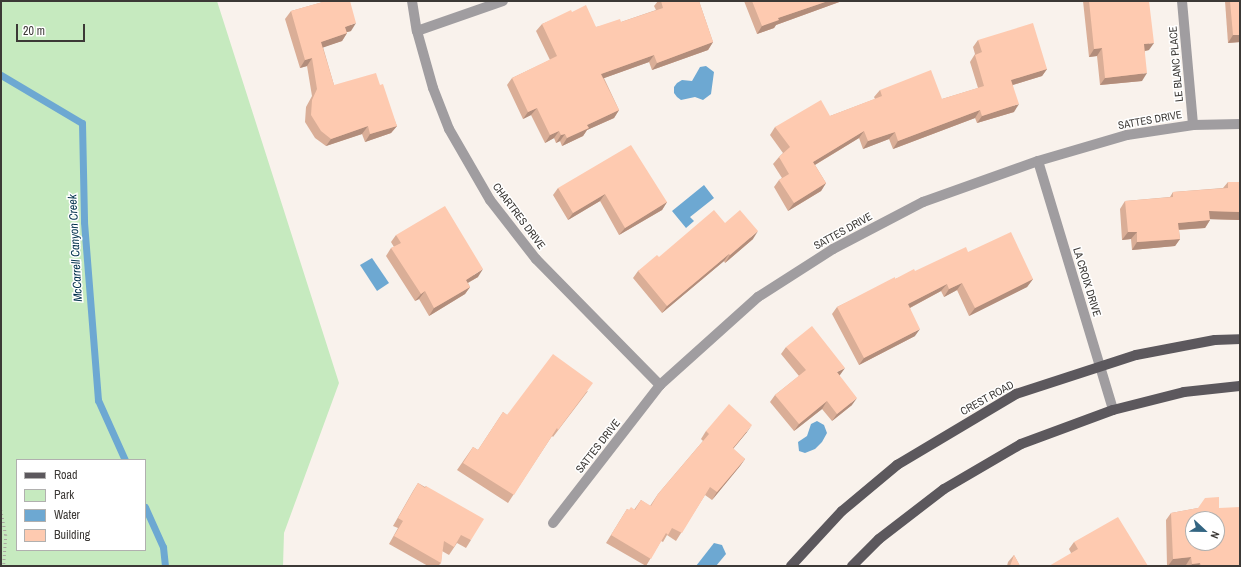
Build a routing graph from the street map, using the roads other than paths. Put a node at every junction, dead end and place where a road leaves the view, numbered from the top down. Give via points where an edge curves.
1 (412, 1) edge
2 (503, 1) edge
3 (1182, 1) edge
4 (417, 31) junction
5 (1240, 124) edge
6 (1193, 125) junction
7 (1038, 161) junction
8 (1240, 339) edge
9 (1099, 366) junction
10 (660, 385) junction
11 (1240, 386) edge
12 (1113, 410) junction
13 (553, 523) dead end
14 (791, 566) edge
15 (852, 566) edge

1 - 4 street, CHARTRES DRIVE
2 - 4 street
3 - 6 street, LE BLANC PLACE
4 - 10 street, CHARTRES DRIVE via 433,88 449,129 490,200 536,260
5 - 6 street, SATTES DRIVE
6 - 7 street, SATTES DRIVE via 1127,134
7 - 9 street, LA CROIX DRIVE
7 - 10 street, SATTES DRIVE via 923,202 833,249 758,297
8 - 9 main road, CREST ROAD via 1215,340 1150,352
9 - 12 street, LA CROIX DRIVE
9 - 14 main road, CREST ROAD via 1016,394 897,465 842,511
10 - 13 street, SATTES DRIVE
11 - 12 main road via 1184,392
12 - 15 main road via 1021,444 951,485 879,539

